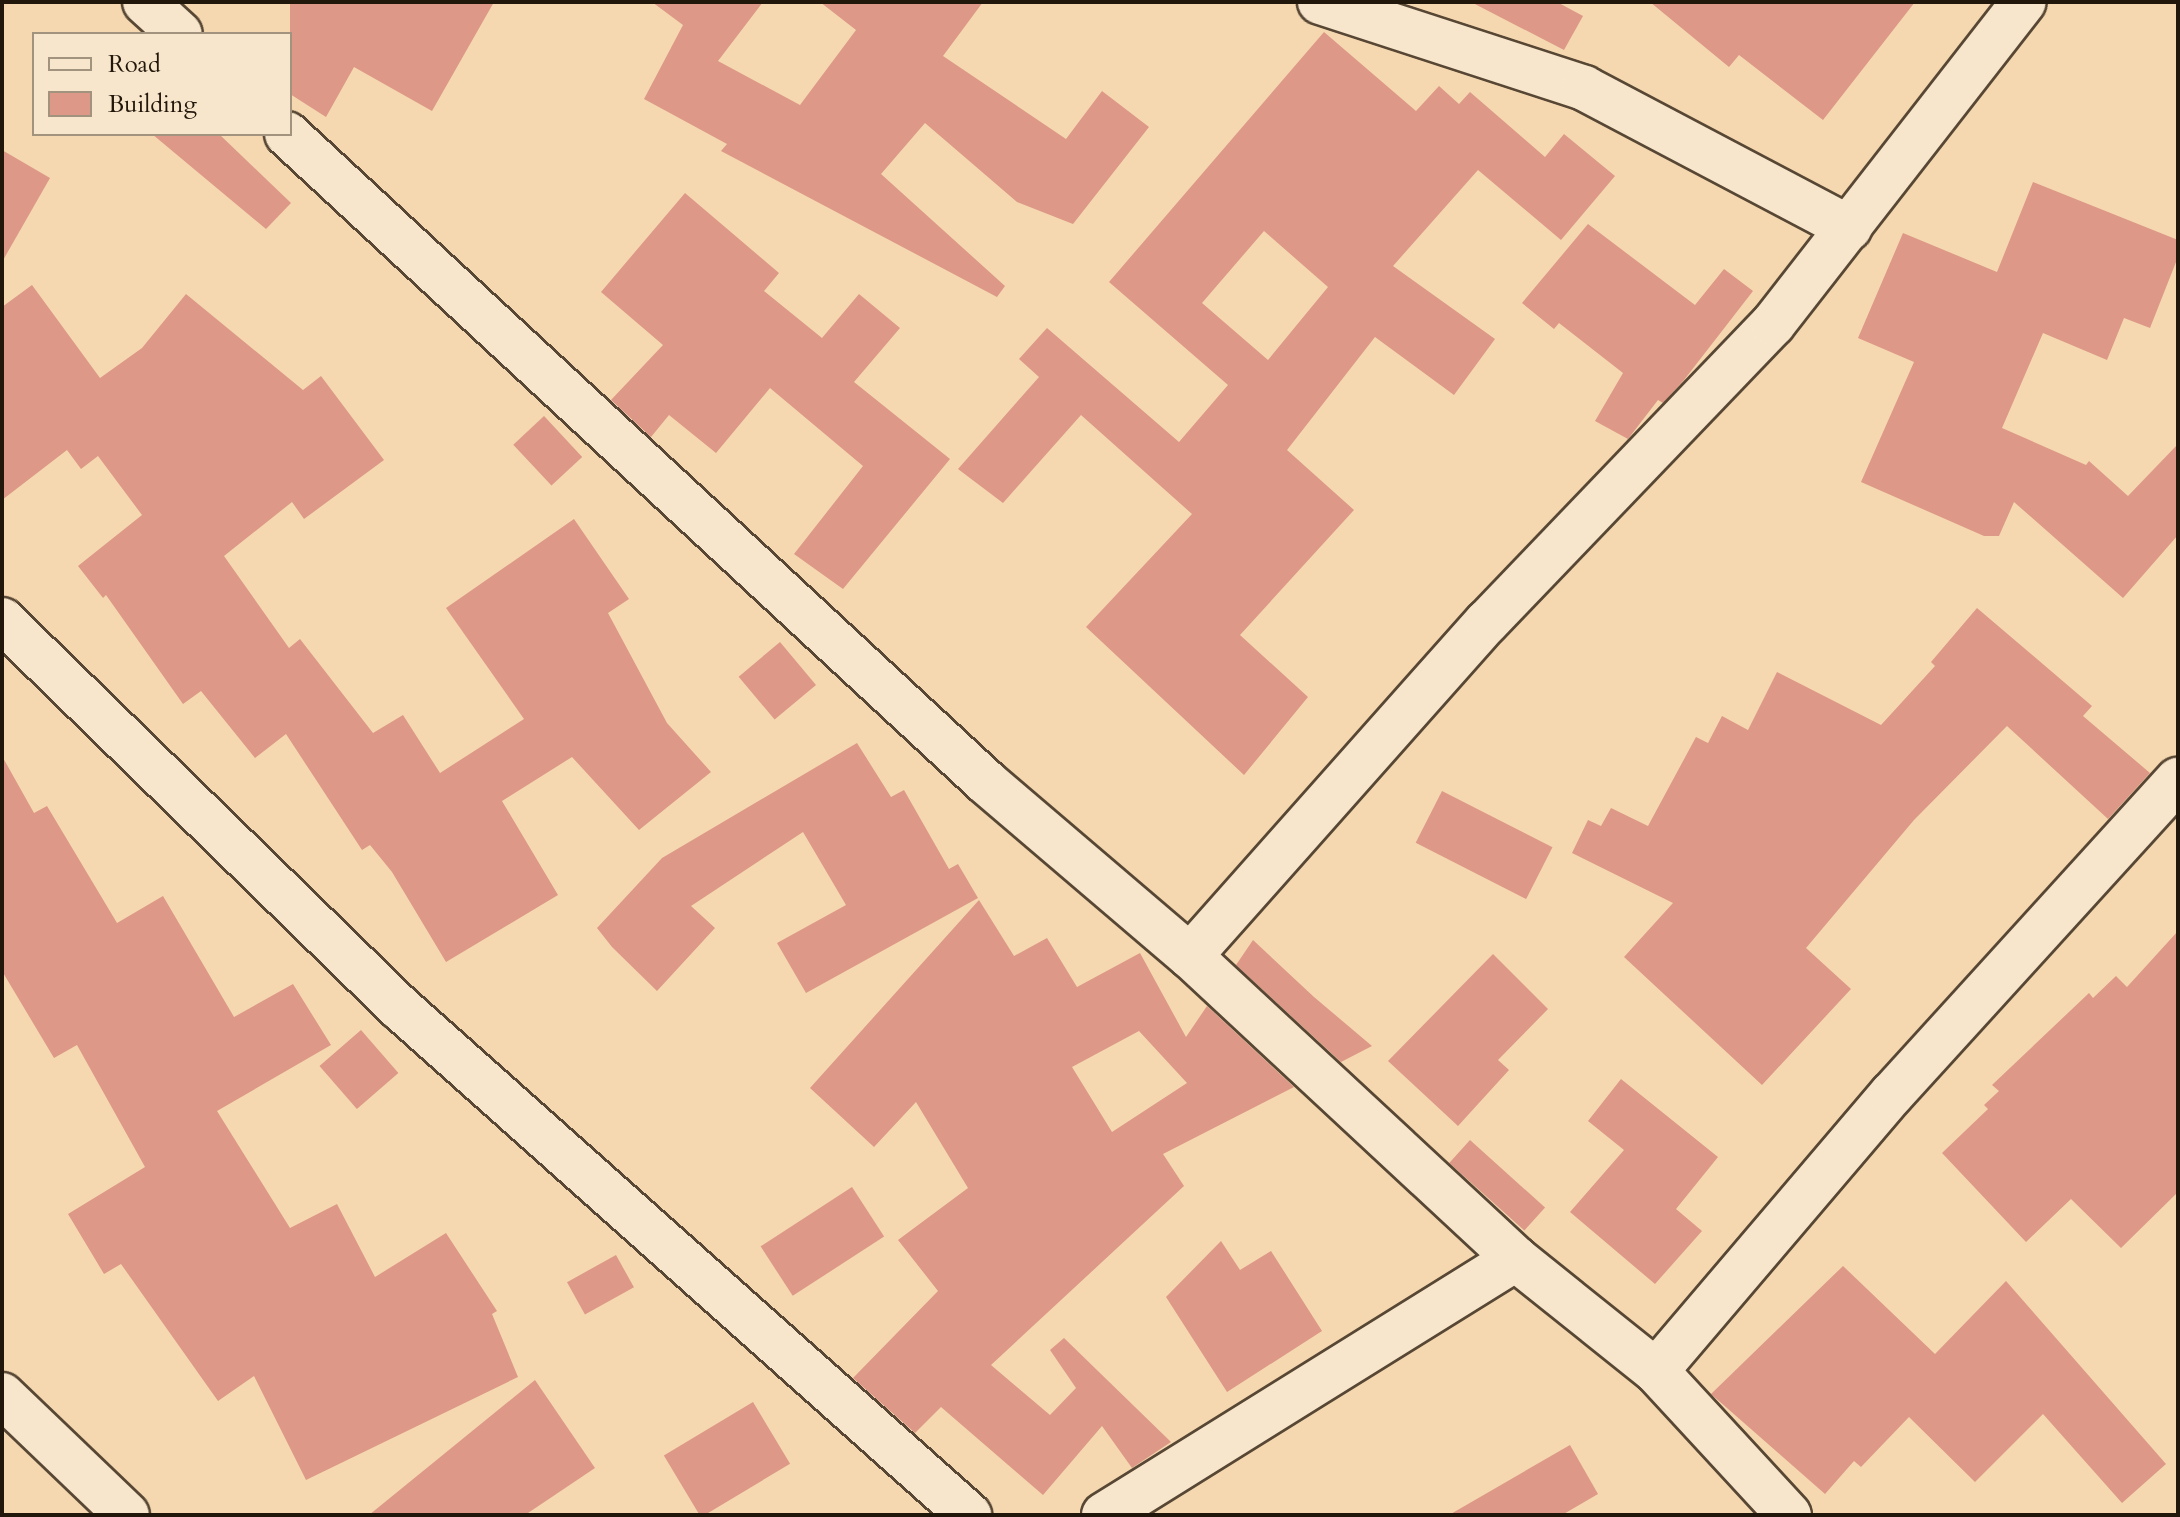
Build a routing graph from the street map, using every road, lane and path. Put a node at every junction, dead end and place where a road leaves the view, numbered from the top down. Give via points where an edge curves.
1 (145, 2) edge
2 (1320, 2) edge
3 (2024, 2) edge
4 (178, 32) edge
5 (289, 136) edge
6 (1849, 228) junction
7 (2, 620) edge
8 (2178, 780) edge
9 (1190, 956) junction
10 (1516, 1259) junction
11 (1656, 1371) junction
12 (2, 1395) edge
13 (127, 1515) edge
14 (969, 1515) edge
15 (1104, 1515) edge
16 (1789, 1515) edge

1 - 4 street
2 - 6 street via 1584,88
3 - 6 street
5 - 9 street via 986,782
6 - 9 street via 1773,324 1487,622
7 - 14 street via 399,1007
8 - 11 street via 1892,1094
9 - 10 street
10 - 11 street
10 - 15 street
11 - 16 street
12 - 13 street

